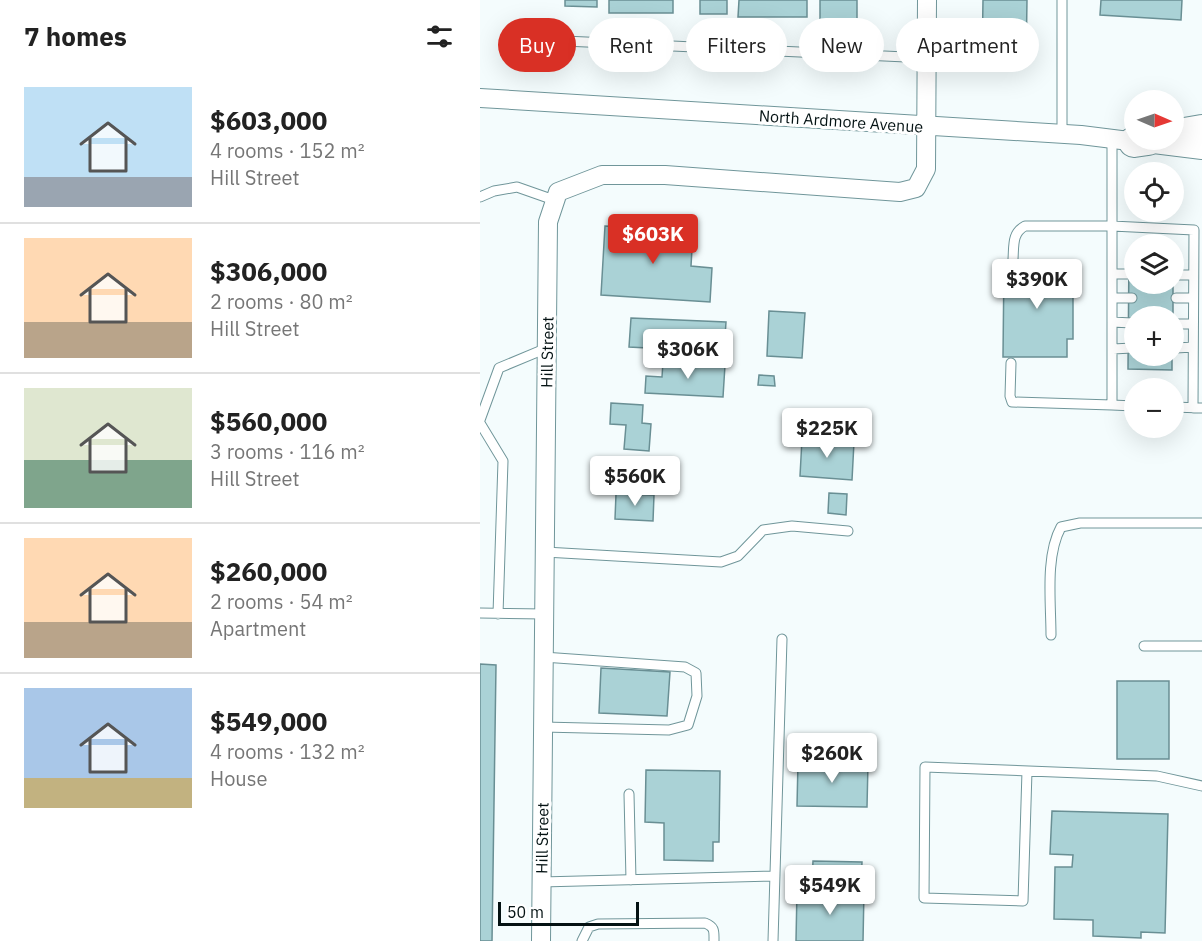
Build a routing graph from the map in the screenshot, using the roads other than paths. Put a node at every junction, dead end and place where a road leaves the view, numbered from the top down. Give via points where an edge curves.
1 (927, 0) edge
2 (1062, 0) edge
3 (927, 18) edge
4 (576, 42) edge
5 (896, 57) edge
6 (927, 72) edge
7 (480, 98) edge
8 (927, 126) junction
9 (1202, 130) edge
10 (1184, 133) edge
11 (1062, 134) junction
12 (1124, 139) edge
13 (1184, 147) edge
14 (1129, 150) edge
15 (1202, 150) edge
16 (480, 197) edge
17 (554, 200) junction
18 (1112, 226) junction
19 (1013, 259) dead end
20 (1112, 274) junction
21 (1124, 274) edge
22 (1184, 275) edge
23 (1193, 275) junction
24 (1132, 297) dead end
25 (1112, 298) junction
26 (1176, 298) dead end
27 (1193, 298) junction
28 (1112, 322) junction
29 (1124, 323) edge
30 (1184, 324) edge
31 (1193, 324) junction
32 (1193, 347) junction
33 (547, 348) junction
34 (1124, 348) edge
35 (1184, 348) edge
36 (1113, 349) junction
37 (1011, 363) dead end
38 (1112, 405) junction
39 (1124, 406) edge
40 (1197, 408) edge
41 (480, 422) edge
42 (1202, 523) edge
43 (848, 531) dead end
44 (545, 552) junction
45 (480, 613) edge
46 (498, 614) junction
47 (544, 614) junction
48 (1051, 635) dead end
49 (782, 639) dead end
50 (1144, 646) dead end
51 (1202, 646) edge
52 (543, 657) junction
53 (543, 727) junction
54 (1028, 771) junction
55 (1202, 786) edge
56 (629, 794) dead end
57 (1202, 796) edge
58 (775, 876) junction
59 (630, 880) junction
60 (541, 882) junction
61 (541, 941) edge
62 (582, 941) edge
63 (714, 941) edge
64 (773, 941) edge

1 - 3 street
2 - 11 lane
4 - 5 lane
6 - 8 street
7 - 8 street, North Ardmore Avenue
8 - 11 street, North Ardmore Avenue
8 - 17 street via 926,169 916,188 900,192 665,175 602,175 558,192
9 - 10 main road
11 - 12 street, North Ardmore Avenue
13 - 15 street, North Ardmore Avenue
14 - 18 lane
16 - 17 lane via 517,187
17 - 33 street, Hill Street via 548,222
18 - 19 lane via 1025,226 1015,236
18 - 20 lane
18 - 23 lane via 1194,230
20 - 21 lane
20 - 25 lane
22 - 23 lane
23 - 27 lane
24 - 25 lane
25 - 28 lane
26 - 27 lane
27 - 31 lane
28 - 29 lane
28 - 36 lane
30 - 31 lane
31 - 32 lane
32 - 35 lane
32 - 40 lane
33 - 41 lane via 499,368
33 - 44 street, Hill Street
34 - 36 lane
36 - 38 lane
37 - 38 lane via 1012,402
38 - 39 lane
41 - 46 lane via 503,460
42 - 48 lane via 1061,527 1051,557
43 - 44 lane via 792,526 763,530 738,556 721,562
44 - 47 street, Hill Street
45 - 46 lane
46 - 47 lane
47 - 52 street, Hill Street
49 - 58 lane
50 - 51 lane
52 - 53 street, Hill Street
52 - 53 lane via 685,667 696,673 697,696 688,725 669,730
53 - 60 street, Hill Street
54 - 54 lane via 925,767 924,898 1023,901
54 - 55 lane via 1157,776
55 - 57 lane
56 - 59 lane
58 - 59 lane
58 - 64 lane
59 - 60 lane
60 - 61 street, Hill Street
62 - 63 lane via 589,927 598,924 705,923 712,926

